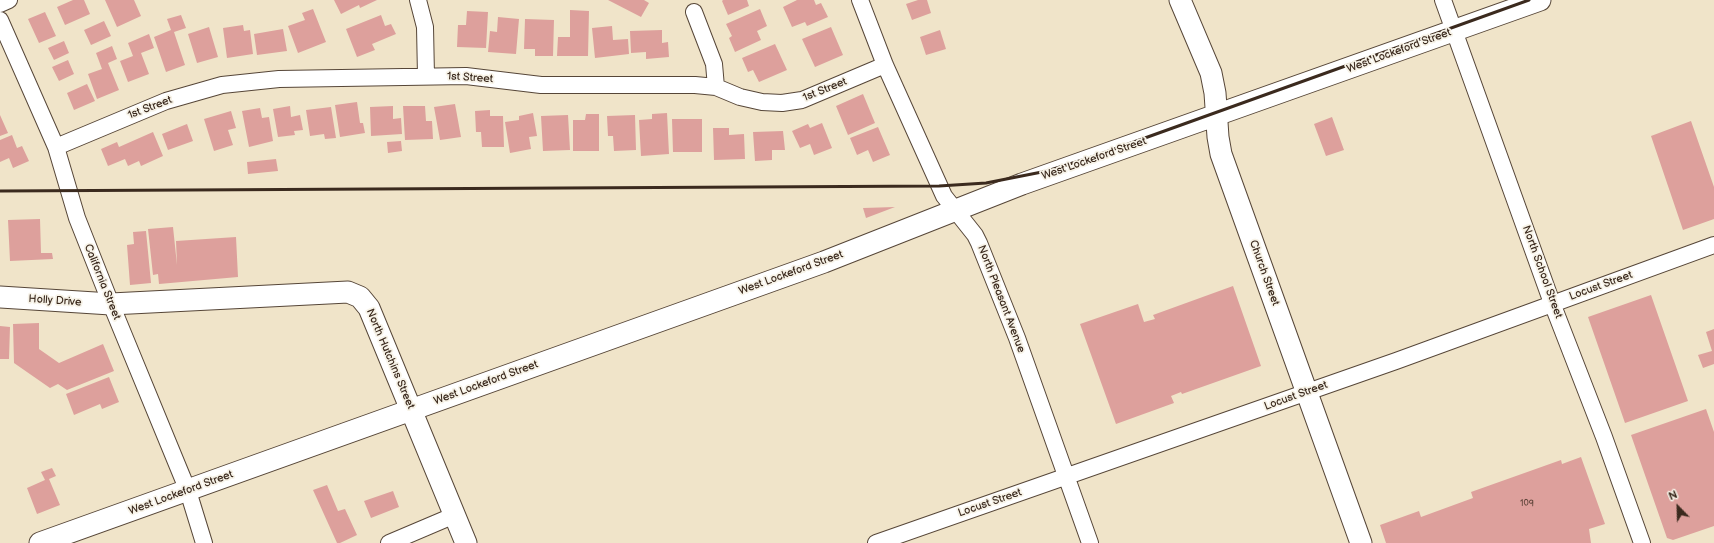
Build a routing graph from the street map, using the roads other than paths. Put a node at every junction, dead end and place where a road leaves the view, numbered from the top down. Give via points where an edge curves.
1 (9, 0) edge
2 (418, 0) edge
3 (860, 0) edge
4 (1180, 0) edge
5 (1443, 0) edge
6 (1540, 0) edge
7 (0, 4) edge
8 (694, 12) dead end
9 (0, 20) edge
10 (1454, 31) junction
11 (4, 37) edge
12 (886, 65) junction
13 (426, 76) junction
14 (716, 87) junction
15 (1217, 116) junction
16 (56, 147) junction
17 (955, 211) junction
18 (1714, 245) edge
19 (0, 297) edge
20 (111, 304) junction
21 (1552, 304) junction
22 (1307, 392) junction
23 (412, 410) junction
24 (1065, 476) junction
25 (188, 491) junction
26 (455, 515) junction
27 (40, 543) edge
28 (204, 543) edge
29 (389, 543) edge
30 (466, 543) edge
31 (876, 543) edge
32 (1090, 543) edge
33 (1361, 543) edge
34 (1642, 543) edge

1 - 7 street
2 - 13 street via 425,26
3 - 12 street, North Pleasant Avenue
4 - 15 street, Church Street via 1211,73
5 - 10 street, North School Street
6 - 10 street, West Lockeford Street
8 - 14 street via 714,64
9 - 11 street, California Street
10 - 15 street, West Lockeford Street
10 - 21 street, North School Street
11 - 16 street, California Street
12 - 14 street, 1st Street via 802,100 782,103 740,97
12 - 17 street, North Pleasant Avenue via 944,196
13 - 14 street, 1st Street via 466,76 541,85
13 - 16 street, 1st Street via 279,78 222,85 166,101
15 - 17 street, West Lockeford Street via 1022,184
15 - 22 street, Church Street via 1221,154
16 - 20 street, California Street via 77,218
17 - 23 street, West Lockeford Street via 824,262
17 - 24 street, North Pleasant Avenue via 979,243 1017,338
18 - 21 street, Locust Street
19 - 20 street, Holly Drive
20 - 23 street, North Hutchins Street via 348,292 360,297 369,308
20 - 25 street, California Street
21 - 22 street, Locust Street
21 - 34 street, North School Street
22 - 24 street, Locust Street
22 - 33 street, Church Street
23 - 25 street, West Lockeford Street
23 - 26 street, North Hutchins Street
24 - 31 street, Locust Street
24 - 32 street, North Pleasant Avenue
25 - 27 street, West Lockeford Street
25 - 28 street, California Street
26 - 29 street
26 - 30 street, North Hutchins Street

